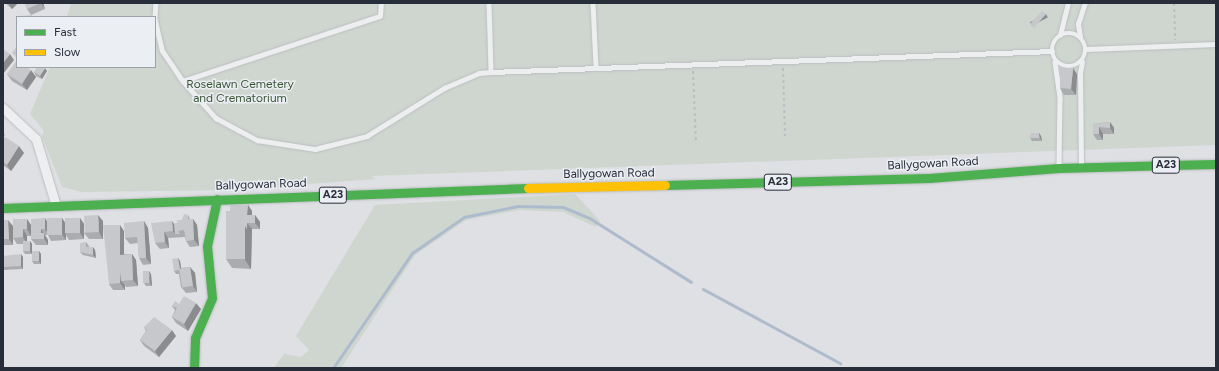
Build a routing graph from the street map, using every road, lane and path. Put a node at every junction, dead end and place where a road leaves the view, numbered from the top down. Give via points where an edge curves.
1 (156, 3) edge
2 (381, 3) edge
3 (489, 3) edge
4 (593, 3) edge
5 (1068, 3) edge
6 (1086, 3) edge
7 (1174, 3) edge
8 (155, 16) edge
9 (156, 23) edge
10 (1060, 35) junction
11 (1080, 37) junction
12 (1216, 44) edge
13 (1175, 46) junction
14 (1086, 49) junction
15 (1052, 51) junction
16 (782, 60) junction
17 (1054, 60) junction
18 (1083, 61) junction
19 (692, 63) junction
20 (596, 67) junction
21 (491, 72) junction
22 (184, 81) junction
23 (3, 108) edge
24 (785, 136) dead end
25 (696, 142) dead end
26 (1216, 164) edge
27 (1081, 167) junction
28 (1059, 168) junction
29 (217, 199) junction
30 (56, 206) junction
31 (3, 208) edge
32 (194, 368) edge

1 - 8 lane
2 - 22 lane via 380,16
3 - 21 lane
4 - 20 lane
5 - 10 lane
6 - 11 lane via 1078,24
7 - 13 path
9 - 22 lane via 162,50
10 - 11 lane via 1067,33
10 - 15 lane via 1055,40
11 - 14 lane
12 - 13 lane
13 - 14 lane
14 - 18 lane
15 - 16 lane
15 - 17 lane
16 - 19 lane
16 - 24 path
17 - 18 lane via 1066,68
17 - 28 lane via 1060,99
18 - 27 lane via 1080,72
19 - 20 lane
19 - 25 path
20 - 21 lane
21 - 22 lane via 479,73 444,88 367,136 315,149 257,140 216,118
23 - 30 street via 36,139
26 - 27 main road, Ballygowan Road / A23
27 - 28 main road, Ballygowan Road / A23
28 - 29 main road, Ballygowan Road / A23 via 929,178 486,188
29 - 30 main road, Ballygowan Road / A23
29 - 32 main road via 207,246 212,274 212,298 195,338
30 - 31 main road, Ballygowan Road / A23

